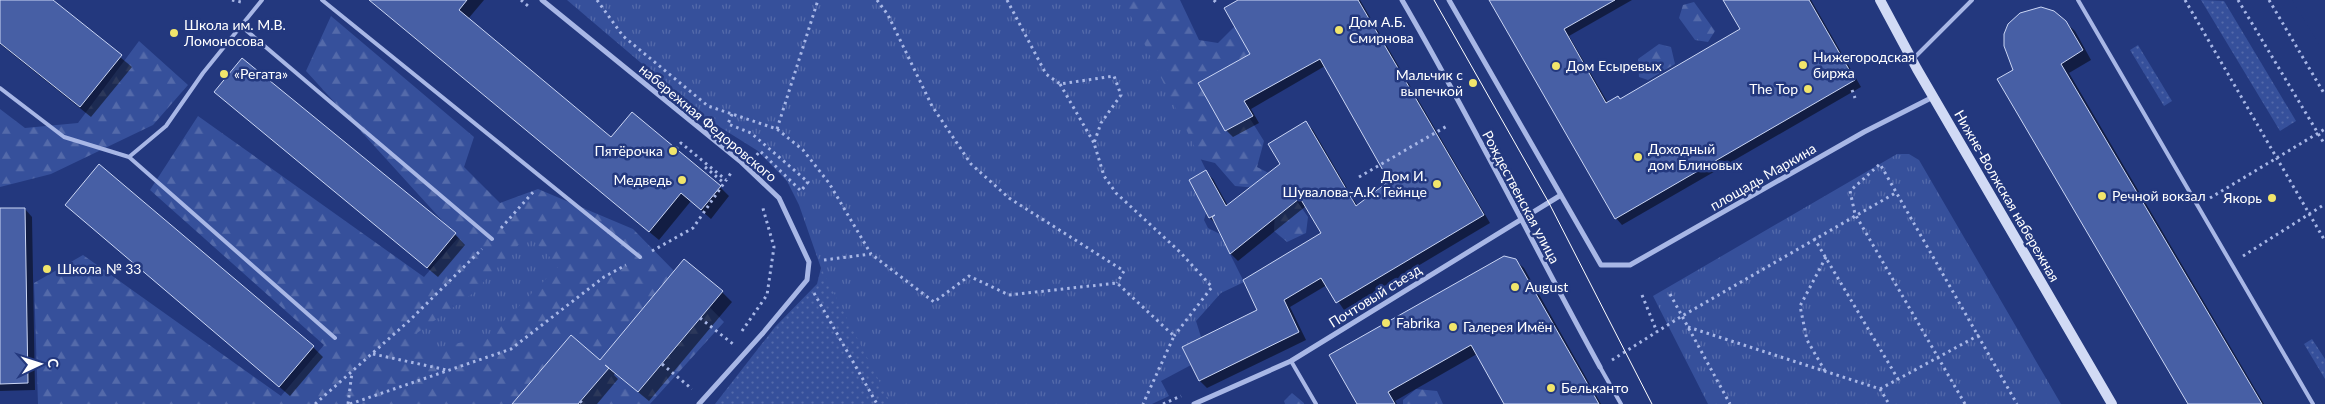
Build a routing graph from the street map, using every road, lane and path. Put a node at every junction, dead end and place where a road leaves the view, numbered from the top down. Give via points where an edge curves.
1 (262, 0) edge
2 (322, 0) edge
3 (521, 0) edge
4 (542, 0) edge
5 (597, 0) edge
6 (818, 0) edge
7 (878, 0) edge
8 (1006, 0) edge
9 (1402, 0) edge
10 (1449, 0) edge
11 (1880, 0) edge
12 (1972, 0) edge
13 (2078, 0) edge
14 (2185, 0) edge
15 (2238, 0) edge
16 (2269, 0) edge
17 (536, 12) dead end
18 (242, 26) junction
19 (1912, 60) junction
20 (1060, 84) junction
21 (0, 88) edge
22 (1852, 90) dead end
23 (2325, 95) edge
24 (1934, 96) junction
25 (1855, 98) dead end
26 (732, 114) junction
27 (1446, 126) dead end
28 (2325, 129) edge
29 (776, 130) junction
30 (2318, 133) junction
31 (1094, 142) junction
32 (2325, 145) edge
33 (676, 149) dead end
34 (756, 156) dead end
35 (129, 157) junction
36 (2276, 159) junction
37 (705, 167) dead end
38 (738, 176) dead end
39 (1359, 177) dead end
40 (544, 180) junction
41 (725, 182) junction
42 (1897, 192) junction
43 (1561, 195) junction
44 (2208, 199) dead end
45 (759, 201) dead end
46 (2325, 204) edge
47 (1855, 214) junction
48 (2309, 214) junction
49 (1521, 220) junction
50 (1814, 238) junction
51 (492, 239) junction
52 (2325, 241) edge
53 (871, 254) junction
54 (640, 257) junction
55 (1826, 257) junction
56 (2242, 258) dead end
57 (815, 262) dead end
58 (807, 280) junction
59 (1117, 283) junction
60 (1670, 294) dead end
61 (1642, 295) dead end
62 (1682, 316) junction
63 (700, 318) dead end
64 (1688, 327) junction
65 (1657, 332) junction
66 (1979, 335) junction
67 (1174, 336) junction
68 (335, 338) dead end
69 (733, 344) junction
70 (727, 350) dead end
71 (372, 354) junction
72 (1938, 357) junction
73 (1291, 361) junction
74 (662, 364) dead end
75 (1600, 366) junction
76 (448, 370) junction
77 (352, 372) junction
78 (1826, 372) junction
79 (1898, 379) junction
80 (1880, 389) junction
81 (1189, 392) dead end
82 (691, 396) dead end
83 (315, 404) edge
84 (349, 404) edge
85 (698, 404) edge
86 (877, 404) edge
87 (1143, 404) edge
88 (1163, 404) edge
89 (1194, 404) edge
90 (1316, 404) edge
91 (1621, 404) edge
92 (1730, 404) edge
93 (1889, 404) edge
94 (1965, 404) edge
95 (2017, 404) edge
96 (2112, 404) edge
97 (2313, 404) edge

1 - 18 lane
2 - 40 lane
3 - 17 path
4 - 58 street, набережная Федоровского via 740,160 779,198 809,262
5 - 26 path via 623,36 708,106
6 - 29 path
7 - 59 path via 932,106 971,164 1009,198 1124,271
8 - 20 path via 1046,74
9 - 49 street, Рождественская улица
10 - 43 street
11 - 19 main road, Нижне-Волжская набережная
12 - 19 lane
13 - 97 lane
14 - 36 path
15 - 30 path
16 - 23 path
18 - 35 lane via 203,73 166,126
18 - 51 lane
19 - 24 main road, Нижне-Волжская набережная
20 - 31 path
20 - 31 path via 1114,76 1121,95 1100,123
21 - 35 lane via 64,137
22 - 25 path
24 - 43 street, площадь Маркина via 1864,132 1630,265 1601,265
24 - 96 main road, Нижне-Волжская набережная
26 - 29 path
26 - 34 path via 728,124 751,133 808,182 801,191 760,151
27 - 39 path
28 - 30 path
29 - 53 path via 803,150 829,183
30 - 32 path
30 - 36 path
31 - 67 path via 1104,176 1116,193 1180,252 1212,287
33 - 41 path via 681,143
35 - 68 lane
36 - 44 path
36 - 48 path
37 - 41 path
38 - 41 path via 733,171
40 - 51 path
40 - 54 lane
41 - 54 path via 693,228
42 - 47 path
42 - 47 path via 1880,164 1850,191
42 - 66 path
43 - 49 street, Почтовый съезд
45 - 69 path via 764,208 774,247 767,296
46 - 48 path
47 - 50 path
47 - 72 path
48 - 52 path
48 - 56 path
49 - 73 street, Почтовый съезд
49 - 75 street, Рождественская улица
50 - 55 path
50 - 62 path
51 - 71 path
53 - 57 path
53 - 59 path via 934,302 969,276 1009,295
54 - 76 path via 604,277 511,349
55 - 78 path via 1800,306 1807,340
55 - 79 path
58 - 85 street
58 - 86 path
59 - 67 path
60 - 62 path
61 - 65 path
62 - 64 path
62 - 65 path
63 - 69 path
64 - 78 path
64 - 92 path
65 - 75 path
66 - 72 path
66 - 95 path
67 - 87 path
69 - 70 path
71 - 76 path
71 - 77 path
72 - 79 path
72 - 94 path
73 - 89 street, Почтовый съезд
73 - 90 lane
74 - 82 path via 695,391
75 - 91 lane, Рождественская улица
76 - 84 path
77 - 83 path
77 - 84 path
78 - 80 path
79 - 80 path
80 - 93 path
81 - 88 path

